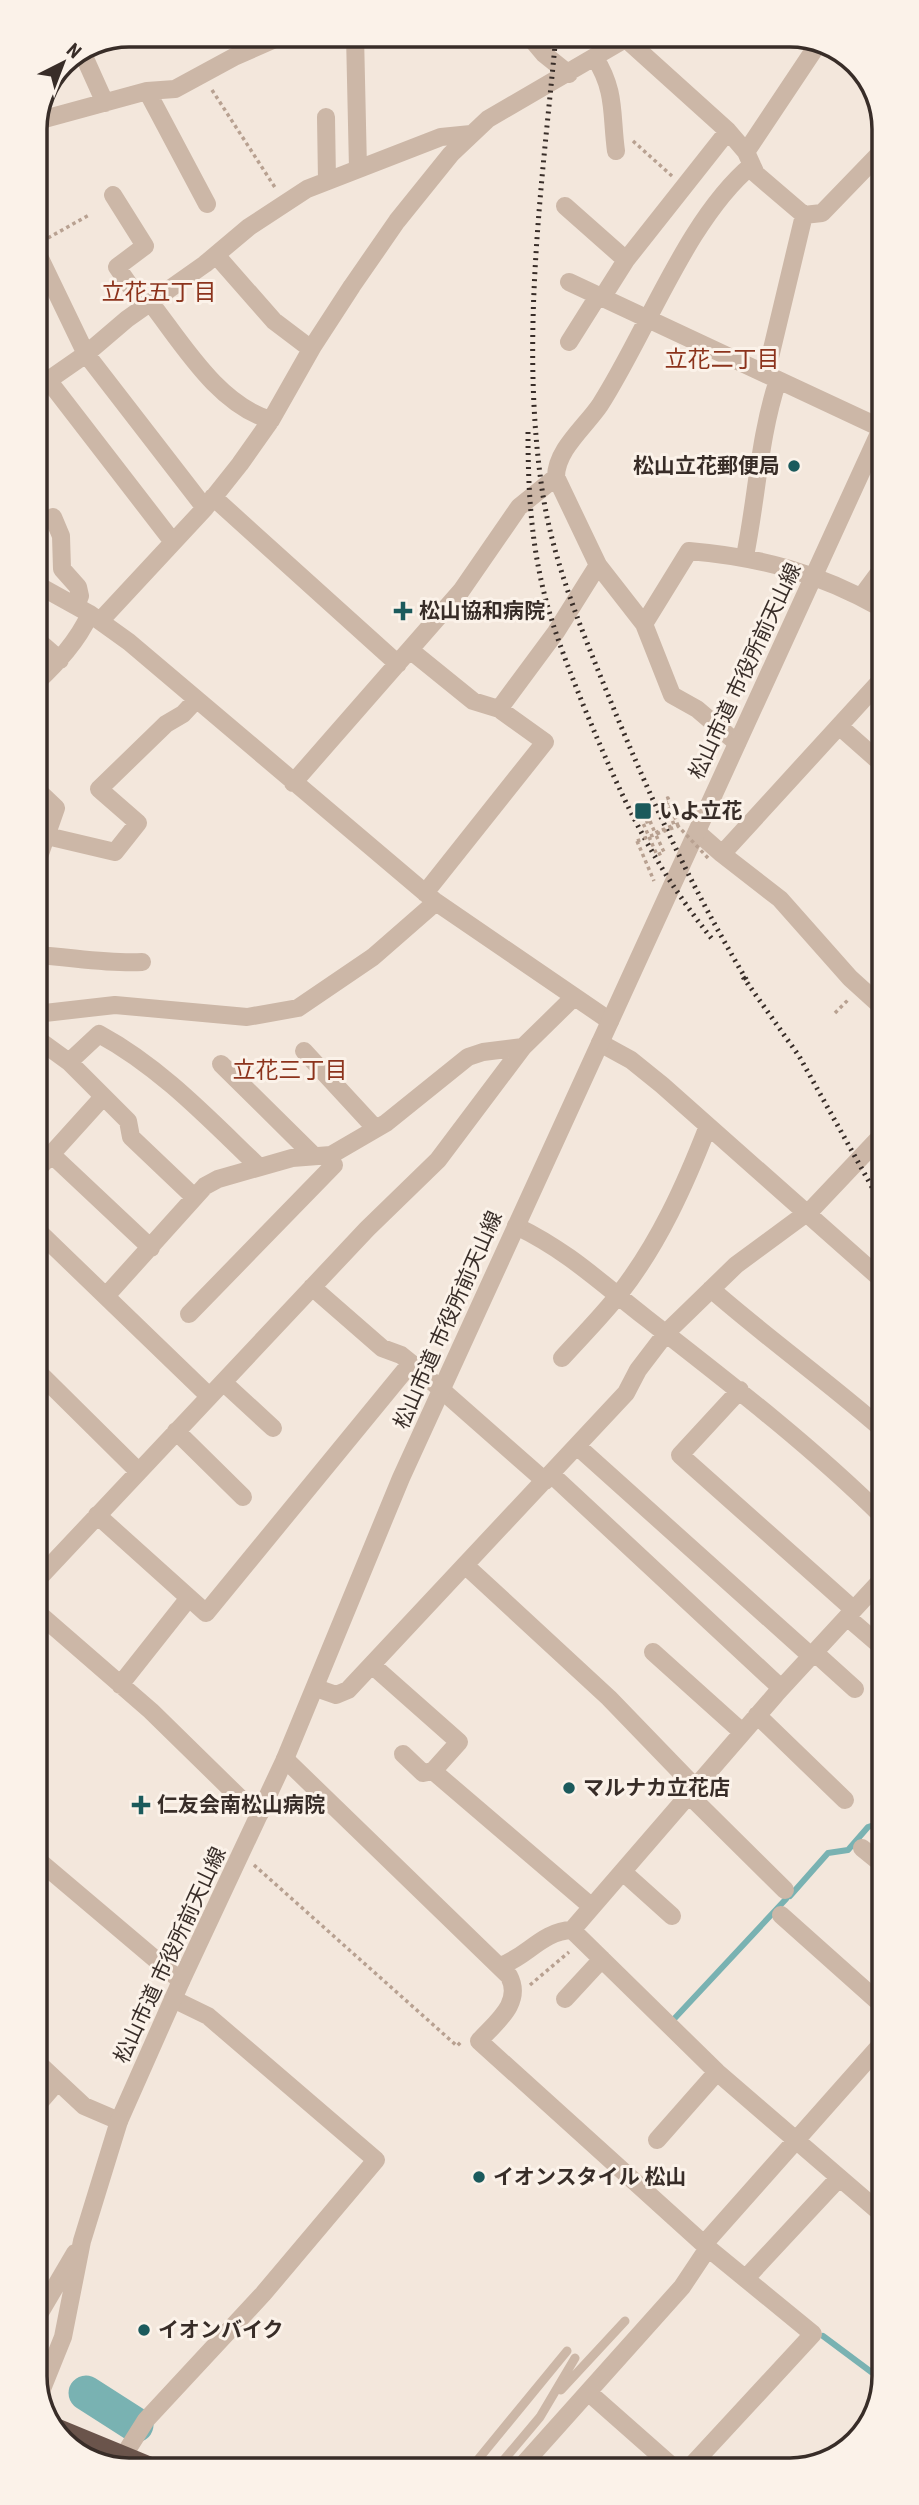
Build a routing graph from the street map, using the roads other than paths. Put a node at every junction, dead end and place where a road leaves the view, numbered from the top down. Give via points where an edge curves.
1 (259, 47) edge
2 (355, 47) edge
3 (538, 47) edge
4 (610, 47) edge
5 (633, 47) edge
6 (813, 52) edge
7 (595, 58) junction
8 (86, 60) edge
9 (569, 74) junction
10 (148, 92) junction
11 (105, 103) junction
12 (326, 117) dead end
13 (48, 118) edge
14 (728, 131) junction
15 (471, 134) junction
16 (615, 143) road end
17 (749, 158) junction
18 (872, 161) edge
19 (358, 169) junction
20 (327, 181) junction
21 (113, 195) dead end
22 (207, 204) dead end
23 (565, 206) dead end
24 (804, 215) junction
25 (216, 255) junction
26 (47, 259) edge
27 (626, 260) junction
28 (569, 282) dead end
29 (600, 297) junction
30 (147, 304) junction
31 (648, 320) junction
32 (569, 342) dead end
33 (311, 349) junction
34 (86, 354) junction
35 (772, 377) junction
36 (47, 380) edge
37 (47, 394) edge
38 (271, 420) junction
39 (872, 424) edge
40 (872, 448) edge
41 (556, 477) junction
42 (209, 503) junction
43 (53, 517) dead end
44 (173, 541) junction
45 (745, 556) junction
46 (598, 565) junction
47 (814, 576) junction
48 (872, 582) edge
49 (47, 590) edge
50 (861, 597) junction
51 (872, 603) edge
52 (88, 614) junction
53 (644, 624) junction
54 (47, 649) edge
55 (404, 657) junction
56 (60, 660) junction
57 (47, 673) edge
58 (872, 689) edge
59 (196, 700) junction
60 (499, 709) junction
61 (839, 726) junction
62 (737, 743) junction
63 (872, 755) edge
64 (293, 783) junction
65 (47, 799) edge
66 (697, 832) junction
67 (47, 836) joint
68 (715, 856) junction
69 (430, 897) junction
70 (47, 956) edge
71 (142, 962) dead end
72 (573, 998) junction
73 (872, 998) edge
74 (47, 1013) edge
75 (610, 1021) junction
76 (600, 1043) junction
77 (523, 1047) junction
78 (47, 1048) edge
79 (304, 1051) dead end
80 (69, 1062) junction
81 (221, 1064) dead end
82 (103, 1097) junction
83 (708, 1126) junction
84 (376, 1129) junction
85 (872, 1145) edge
86 (51, 1154) junction
87 (321, 1156) junction
88 (47, 1159) edge
89 (258, 1166) junction
90 (193, 1196) junction
91 (805, 1215) junction
92 (516, 1226) junction
93 (47, 1240) edge
94 (152, 1248) junction
95 (872, 1272) edge
96 (312, 1287) junction
97 (711, 1289) junction
98 (619, 1295) junction
99 (106, 1296) junction
100 (189, 1314) dead end
101 (667, 1332) junction
102 (562, 1358) dead end
103 (411, 1363) junction
104 (47, 1381) edge
105 (223, 1382) junction
106 (740, 1390) junction
107 (441, 1391) junction
108 (209, 1396) junction
109 (872, 1421) edge
110 (273, 1428) dead end
111 (176, 1431) junction
112 (577, 1446) junction
113 (138, 1471) junction
114 (548, 1478) junction
115 (243, 1497) dead end
116 (872, 1506) edge
117 (97, 1515) junction
118 (47, 1562) edge
119 (466, 1566) junction
120 (872, 1590) edge
121 (188, 1599) junction
122 (850, 1613) junction
123 (47, 1621) edge
124 (872, 1636) edge
125 (653, 1652) dead end
126 (812, 1654) junction
127 (372, 1665) junction
128 (120, 1685) junction
129 (316, 1688) junction
130 (781, 1688) junction
131 (855, 1689) dead end
132 (757, 1715) junction
133 (742, 1732) junction
134 (404, 1754) dead end
135 (285, 1759) junction
136 (433, 1771) junction
137 (692, 1791) junction
138 (845, 1800) dead end
139 (260, 1813) junction
140 (862, 1848) dead end
141 (872, 1857) edge
142 (47, 1868) edge
143 (623, 1871) junction
144 (785, 1890) dead end
145 (592, 1908) junction
146 (781, 1915) dead end
147 (672, 1916) dead end
148 (578, 1937) junction
149 (602, 1959) junction
150 (500, 1966) junction
151 (181, 1981) junction
152 (872, 1996) edge
153 (173, 1999) junction
154 (565, 1999) dead end
155 (872, 2053) edge
156 (47, 2072) edge
157 (717, 2073) junction
158 (57, 2082) junction
159 (47, 2094) edge
160 (119, 2121) junction
161 (657, 2140) dead end
162 (794, 2141) junction
163 (839, 2178) junction
164 (872, 2206) edge
165 (82, 2241) junction
166 (706, 2246) junction
167 (747, 2277) junction
168 (47, 2301) edge
169 (625, 2321) dead end
170 (567, 2351) dead end
171 (575, 2358) dead end
172 (47, 2376) edge
173 (588, 2392) junction
174 (552, 2398) junction
175 (73, 2434) edge
176 (124, 2455) junction
177 (131, 2458) edge
178 (479, 2458) edge
179 (505, 2458) edge
180 (529, 2458) edge
181 (663, 2458) edge
182 (698, 2458) edge

1 - 10 street via 175,89
2 - 19 street
3 - 9 street
4 - 7 street
5 - 14 street
6 - 17 street
7 - 9 street
7 - 16 street via 613,97
8 - 11 street
9 - 15 street
10 - 11 street
10 - 22 street
11 - 13 street
12 - 20 street
14 - 17 street
14 - 27 street
15 - 19 street via 441,137
15 - 33 street via 397,221
17 - 24 street via 756,174
17 - 31 street via 701,223
18 - 24 street via 822,213
19 - 20 street
20 - 25 street via 285,202
21 - 30 street via 145,246 117,267
23 - 27 street
24 - 35 street
25 - 30 street
25 - 33 street via 274,321
26 - 34 street
27 - 29 street
28 - 29 street
29 - 31 street
29 - 32 street
30 - 34 street
30 - 38 street via 217,384 244,408
31 - 35 street
31 - 41 street via 599,406 556,463
33 - 38 street
34 - 36 street
34 - 42 street
35 - 39 street
35 - 45 street
37 - 44 street
38 - 42 street
40 - 47 street, 松山市道 市役所前天山線
41 - 46 street
41 - 55 street via 519,507 461,591
42 - 44 street
42 - 55 street
43 - 52 street via 61,536 62,569 78,587
44 - 52 street
45 - 47 street
45 - 53 street via 689,551
46 - 53 street
46 - 60 street
47 - 50 street
47 - 62 street, 松山市道 市役所前天山線
48 - 50 street
49 - 52 street
50 - 51 street
52 - 56 street
52 - 59 street
53 - 62 street via 672,695 697,709
54 - 56 street
55 - 60 street via 473,701
55 - 64 street
56 - 57 street
58 - 61 street
59 - 64 street
59 - 67 street via 99,789 138,823 115,852
60 - 69 street via 545,742
61 - 63 street
61 - 68 street
62 - 66 street, 松山市道 市役所前天山線
64 - 69 street
65 - 67 street via 56,808
66 - 68 street
66 - 75 street, 松山市道 市役所前天山線
68 - 73 street via 780,899
69 - 72 street
69 - 74 street via 373,957 298,1008 247,1017 115,1005
70 - 71 street via 113,964
72 - 75 street
72 - 77 street
75 - 76 street, 松山市道 市役所前天山線
76 - 83 street via 631,1060
76 - 92 street, 松山市道 市役所前天山線
77 - 84 street via 468,1057
77 - 96 street via 438,1160
78 - 80 street
79 - 84 street
80 - 82 street
80 - 89 street via 99,1034 125,1048 175,1086
81 - 87 street
82 - 86 street
82 - 90 street via 128,1121 131,1137
83 - 91 street
83 - 98 street via 666,1221
84 - 87 street
85 - 91 street
86 - 88 street
86 - 94 street
87 - 89 street
87 - 100 street via 334,1165
89 - 90 street via 218,1179
90 - 94 street
91 - 95 street
91 - 97 street
92 - 98 street via 553,1244
92 - 107 street, 松山市道 市役所前天山線
93 - 99 street
94 - 99 street
96 - 103 street via 382,1348
96 - 105 street
97 - 101 street
97 - 109 street
98 - 101 street
98 - 102 street
99 - 108 street
101 - 106 street
101 - 112 street via 626,1393
103 - 107 street
103 - 121 street via 206,1613
104 - 113 street
105 - 108 street
105 - 110 street
106 - 116 street
106 - 122 street via 680,1455
107 - 114 street
107 - 129 street, 松山市道 市役所前天山線
108 - 111 street
111 - 113 street
111 - 115 street
112 - 114 street
112 - 126 street
113 - 117 street
114 - 119 street
114 - 130 street
117 - 118 street
117 - 121 street
119 - 127 street
119 - 137 street via 609,1698
120 - 122 street
121 - 128 street
122 - 124 street
122 - 126 street
123 - 128 street
125 - 133 street
126 - 130 street
126 - 131 street
127 - 129 street via 348,1690 336,1695
127 - 136 street via 459,1742
128 - 139 street
129 - 135 street, 松山市道 市役所前天山線
130 - 132 street
132 - 133 street
132 - 138 street
133 - 137 street
134 - 136 street via 423,1773
135 - 139 street, 松山市道 市役所前天山線
135 - 150 street
136 - 145 street
137 - 143 street
137 - 144 street
139 - 151 street, 松山市道 市役所前天山線
140 - 141 street
142 - 151 street
143 - 145 street
143 - 147 street
145 - 148 street
146 - 152 street
148 - 149 street
148 - 150 street via 558,1930 517,1961
149 - 154 street
149 - 157 street
150 - 166 street via 515,1989 510,2006 479,2041
151 - 153 street, 松山市道 市役所前天山線
153 - 160 street, 松山市道 市役所前天山線
153 - 176 street via 208,2017 376,2160 263,2294 154,2411
155 - 162 street
156 - 158 street
157 - 161 street
157 - 162 street
158 - 159 street
158 - 160 street via 84,2106
160 - 165 street, 松山市道 市役所前天山線
162 - 163 street
162 - 166 street
163 - 164 street
163 - 167 street
165 - 168 street, 松山市道 市役所前天山線
165 - 172 street, 松山市道 市役所前天山線 via 63,2337
166 - 167 street
166 - 173 street via 682,2287
167 - 182 street via 813,2333
169 - 174 lane
170 - 178 lane
171 - 174 lane
173 - 180 street
173 - 181 street
174 - 179 lane
175 - 176 highway
176 - 177 highway

